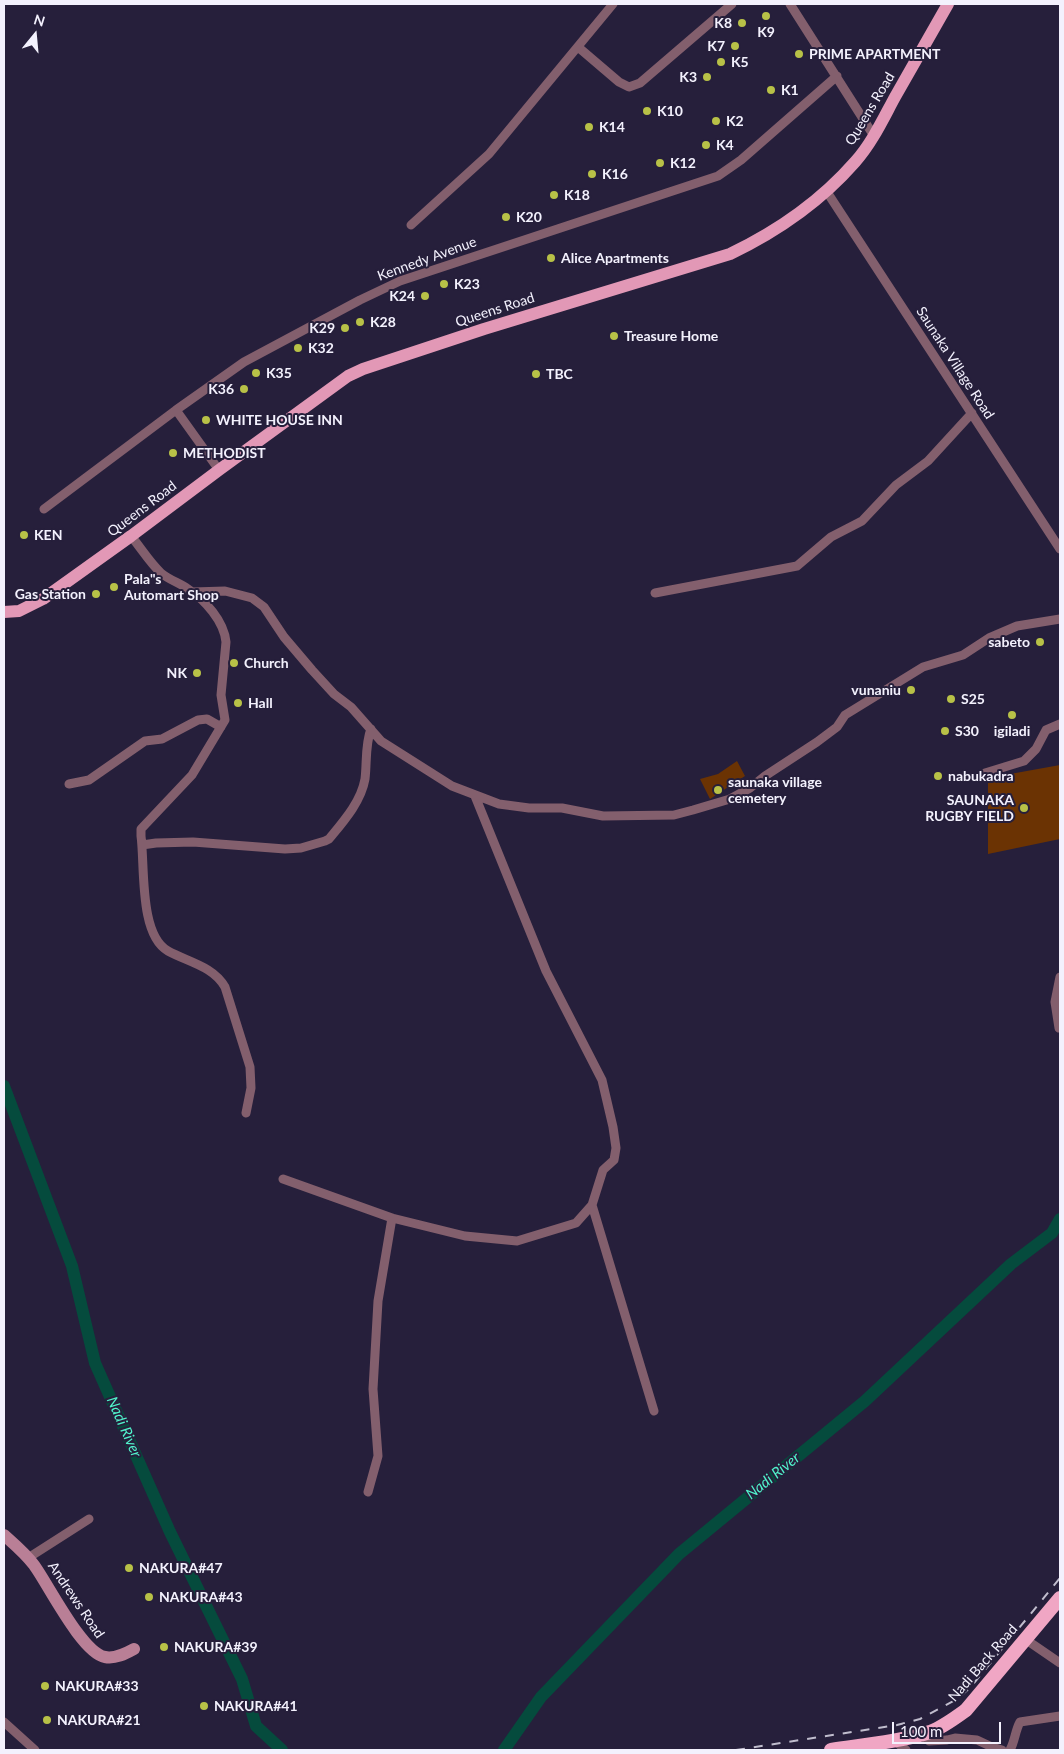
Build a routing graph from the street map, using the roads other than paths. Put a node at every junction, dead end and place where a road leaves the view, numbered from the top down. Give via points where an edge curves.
1 (613, 4) edge
2 (732, 4) edge
3 (790, 4) edge
4 (948, 4) edge
5 (578, 47) junction
6 (837, 76) junction
7 (874, 136) junction
8 (827, 192) junction
9 (411, 225) dead end
10 (176, 410) junction
11 (972, 413) junction
12 (220, 470) junction
13 (44, 509) dead end
14 (131, 536) junction
15 (1060, 549) edge
16 (192, 592) junction
17 (655, 593) dead end
18 (4, 612) edge
19 (1060, 619) edge
20 (1060, 724) edge
21 (221, 727) junction
22 (371, 729) junction
23 (985, 773) dead end
24 (69, 784) dead end
25 (475, 796) junction
26 (142, 845) junction
27 (1060, 978) edge
28 (1059, 1028) edge
29 (246, 1113) dead end
30 (283, 1179) dead end
31 (592, 1205) junction
32 (392, 1218) junction
33 (654, 1411) dead end
34 (368, 1492) dead end
35 (89, 1519) dead end
36 (4, 1535) edge
37 (28, 1558) junction
38 (1060, 1598) edge
39 (1025, 1639) junction
40 (134, 1649) dead end
41 (1060, 1663) edge
42 (1060, 1716) edge
43 (4, 1722) edge
44 (920, 1734) junction
45 (894, 1740) junction
46 (35, 1750) edge
47 (831, 1750) edge
48 (906, 1750) edge
49 (1002, 1750) edge
50 (1010, 1750) edge

1 - 5 street
2 - 5 street via 640,82 629,87
3 - 6 street
4 - 7 main road, Queens Road
5 - 9 street via 489,154
6 - 7 street
6 - 10 street, Kennedy Avenue via 742,160 718,176 400,281 244,362
7 - 8 main road, Queens Road
8 - 11 street, Saunaka Village Road
8 - 12 main road, Queens Road via 791,220 730,254 363,369 348,376
10 - 12 street
10 - 13 street, Kennedy Avenue
11 - 15 street, Saunaka Village Road
11 - 17 street via 928,460 896,485 862,521 831,537 797,566
12 - 14 main road, Queens Road
14 - 16 street via 162,574
14 - 18 main road, Queens Road via 32,606
16 - 21 street via 216,617 225,633 221,695 225,720
16 - 22 street via 225,591 252,598 264,607 312,670
19 - 25 street via 1017,626 962,655 923,667 845,715 831,732 750,788 707,807 674,815 602,816 562,808 499,804
20 - 23 street via 1046,730 1036,750 1024,761
21 - 24 street via 207,719 198,720 162,739 145,741 89,780
21 - 26 street via 192,775 141,829
22 - 25 street via 381,741 416,764
22 - 26 street via 362,789 346,818 329,839 301,848 285,849 193,842
25 - 31 street via 546,971 602,1080 616,1148 614,1160 603,1170
26 - 29 street via 148,918 153,936 167,950 215,974 225,987 250,1067 251,1088
27 - 28 street via 1055,1002
30 - 32 street
31 - 32 street via 576,1223 517,1241 465,1236
31 - 33 street
32 - 34 street via 378,1301 373,1389 378,1456
35 - 37 street
36 - 37 main road, Andrews Road
37 - 40 main road, Andrews Road via 90,1649 105,1657 115,1657
38 - 39 highway, Nadi Back Road
39 - 41 street
39 - 44 highway, Nadi Back Road via 966,1710 949,1722
42 - 50 street via 1020,1722
43 - 46 street
44 - 45 highway, Nadi Back Road
44 - 49 street via 929,1740 977,1740
45 - 47 highway, Nadi Back Road
45 - 48 street

